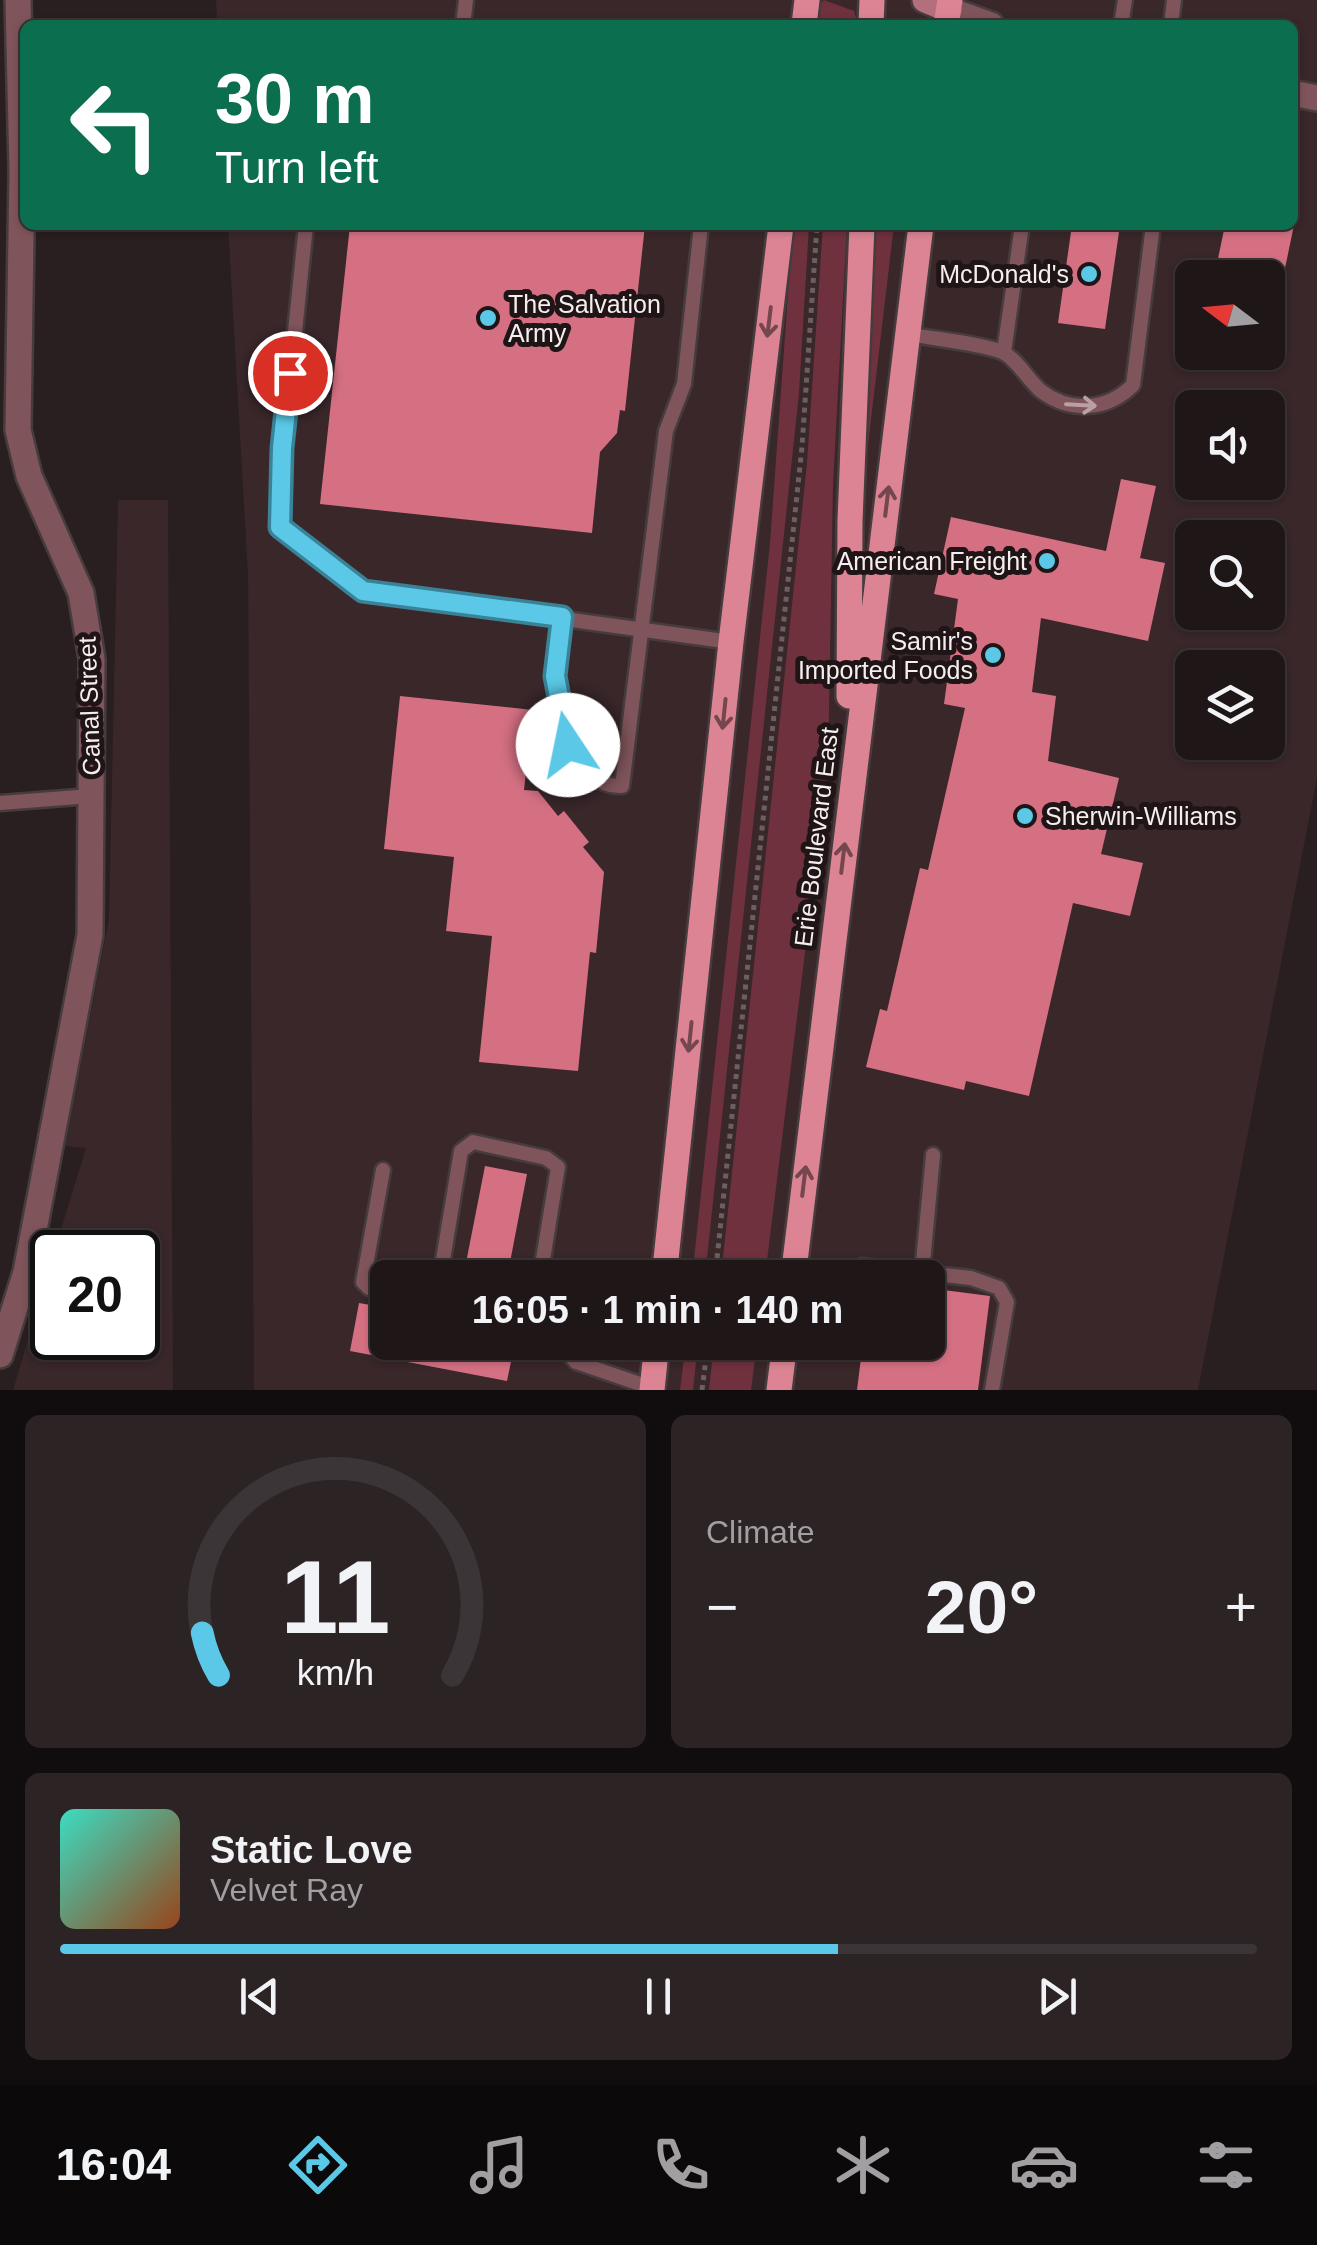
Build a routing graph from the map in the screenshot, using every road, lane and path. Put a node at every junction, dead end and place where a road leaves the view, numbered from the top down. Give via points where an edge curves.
1 (943, 9) edge
2 (976, 20) edge
3 (21, 230) edge
4 (305, 230) edge
5 (700, 230) edge
6 (779, 230) edge
7 (817, 230) edge
8 (862, 230) edge
9 (920, 230) edge
10 (1021, 230) edge
11 (1152, 230) edge
12 (908, 334) junction
13 (1004, 352) junction
14 (562, 617) junction
15 (640, 628) junction
16 (731, 642) junction
17 (91, 796) junction
18 (0, 803) edge
19 (849, 811) junction
20 (934, 1155) dead end
21 (383, 1170) dead end
22 (443, 1260) edge
23 (543, 1260) edge
24 (666, 1260) edge
25 (716, 1260) edge
26 (795, 1260) edge
27 (923, 1260) edge
28 (945, 1276) edge
29 (370, 1288) edge
30 (0, 1355) edge
31 (574, 1360) edge
32 (655, 1360) edge
33 (706, 1360) edge
34 (783, 1360) edge
35 (652, 1389) edge
36 (702, 1390) edge
37 (779, 1390) edge
38 (992, 1390) edge

1 - 2 street
3 - 17 street, Canal Street via 18,430 29,476 81,594 92,659
4 - 14 lane via 280,527 363,591
5 - 15 lane via 684,384 666,431
6 -> 16 main road
7 - 25 path via 802,447
8 - 19 main road via 850,521
9 - 12 main road, Erie Boulevard East
10 - 13 lane
13 -> 11 lane via 1042,391 1069,406 1120,399 1133,385
12 - 13 lane
19 -> 12 main road, Erie Boulevard East
14 - 15 lane
14 - 15 lane via 555,676 568,745 608,787 622,786
15 - 16 lane
16 -> 24 main road
17 - 18 lane
17 - 30 street, Canal Street via 90,935 26,1272
26 -> 19 main road, Erie Boulevard East
20 - 27 lane
21 - 29 lane via 363,1282
22 - 23 lane via 460,1151 473,1142 558,1166
28 - 38 lane via 989,1282 1006,1295
31 - 35 lane
32 - 35 main road
33 - 36 path
34 - 37 main road

